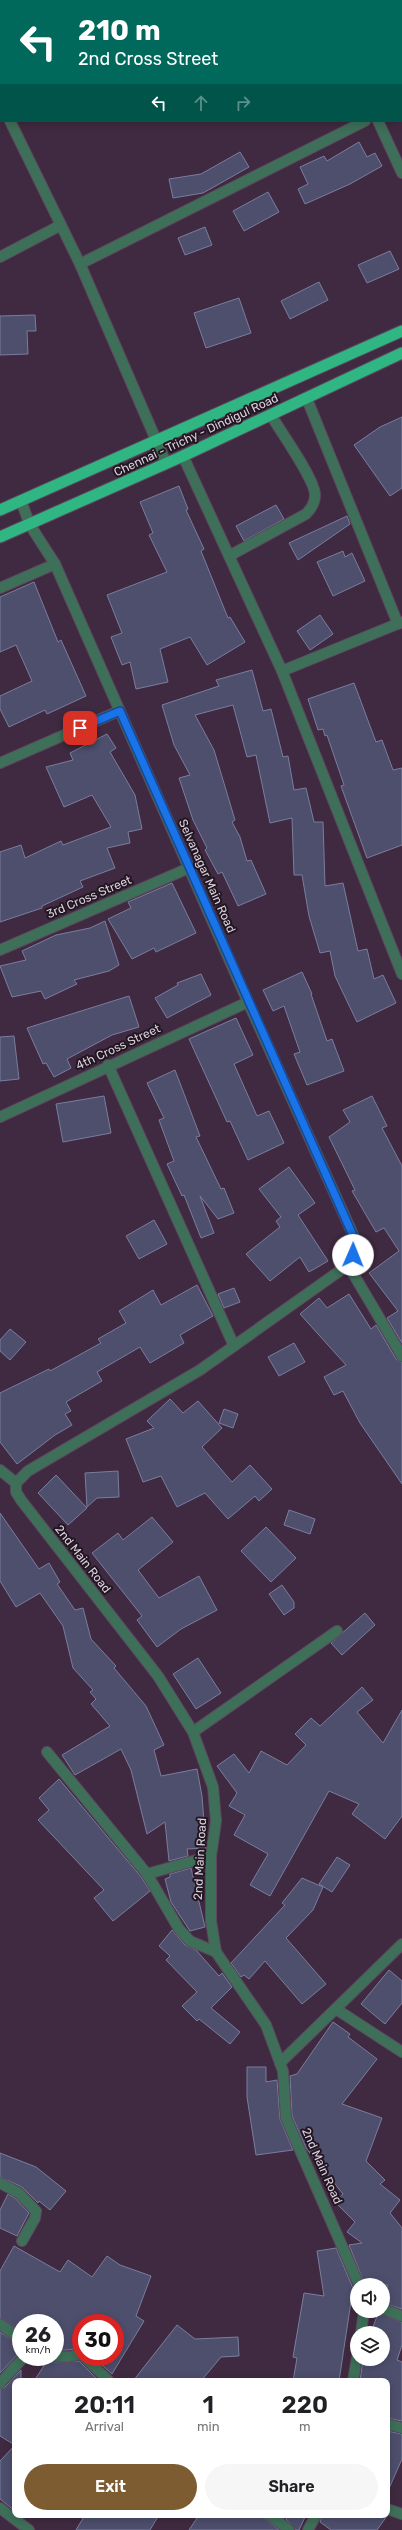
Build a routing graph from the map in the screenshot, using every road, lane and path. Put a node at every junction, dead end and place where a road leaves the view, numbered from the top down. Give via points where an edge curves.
1 (10, 122) edge
2 (360, 122) edge
3 (378, 122) edge
4 (402, 173) edge
5 (61, 225) junction
6 (0, 257) edge
7 (80, 264) junction
8 (402, 331) edge
9 (402, 353) edge
10 (307, 399) junction
11 (271, 415) junction
12 (156, 442) junction
13 (183, 456) junction
14 (166, 463) junction
15 (21, 501) junction
16 (0, 510) edge
17 (30, 525) junction
18 (0, 537) edge
19 (229, 556) junction
20 (56, 564) junction
21 (0, 588) edge
22 (400, 623) edge
23 (282, 671) junction
24 (120, 711) junction
25 (0, 763) edge
26 (189, 868) junction
27 (0, 950) edge
28 (401, 970) edge
29 (248, 1002) junction
30 (108, 1065) junction
31 (0, 1117) edge
32 (348, 1265) junction
33 (234, 1346) junction
34 (402, 1356) edge
35 (0, 1470) edge
36 (16, 1483) junction
37 (337, 1632) dead end
38 (193, 1732) junction
39 (47, 1752) dead end
40 (211, 1856) junction
41 (147, 1874) junction
42 (402, 1944) edge
43 (216, 1952) junction
44 (336, 2009) junction
45 (402, 2052) edge
46 (280, 2063) junction
47 (0, 2183) edge
48 (22, 2241) dead end
49 (356, 2278) edge
50 (390, 2312) edge
51 (402, 2316) edge
52 (0, 2324) edge
53 (12, 2333) edge
54 (16, 2366) edge
55 (93, 2366) edge
56 (355, 2366) edge
57 (105, 2378) edge
58 (353, 2378) edge
59 (0, 2383) edge
60 (390, 2425) edge
61 (402, 2428) edge
62 (0, 2508) edge
63 (390, 2510) edge
64 (402, 2514) edge
65 (12, 2517) edge
66 (13, 2518) edge
67 (274, 2518) edge
68 (314, 2518) edge
69 (29, 2530) edge
70 (289, 2530) edge
71 (308, 2530) edge

1 - 5 street
2 - 7 street
3 - 4 street
5 - 6 street
5 - 7 street
7 - 12 street
8 - 12 highway, Chennai - Trichy - Dindigul Road
9 - 10 highway, Chennai - Trichy - Dindigul Road
10 - 11 highway, Chennai - Trichy - Dindigul Road
10 - 22 street
11 - 13 highway, Chennai - Trichy - Dindigul Road
11 - 19 street via 311,481 316,495 313,506 306,514
12 - 14 street
12 - 15 highway, Chennai - Trichy - Dindigul Road
13 - 14 highway, Chennai - Trichy - Dindigul Road
13 - 19 street
14 - 17 highway, Chennai - Trichy - Dindigul Road
15 - 16 highway, Chennai - Trichy - Dindigul Road
15 - 17 street, Selvanagar Main Road
17 - 18 highway, Chennai - Trichy - Dindigul Road
17 - 20 street, Selvanagar Main Road
19 - 23 street
20 - 21 street
20 - 24 street, Selvanagar Main Road
22 - 23 street
23 - 28 street
24 - 25 street
24 - 26 street, Selvanagar Main Road
26 - 27 street, 3rd Cross Street
26 - 29 street, Selvanagar Main Road
29 - 30 street, 4th Cross Street
29 - 32 street, Selvanagar Main Road via 355,1240 353,1255
30 - 31 street, 4th Cross Street
30 - 33 street
32 - 33 street
32 - 34 street
33 - 36 street via 200,1370 28,1471
35 - 36 street
36 - 38 street, 2nd Main Road via 16,1492 21,1500 158,1676
37 - 38 street
38 - 40 street, 2nd Main Road via 214,1787 216,1821
39 - 41 street
40 - 41 street
40 - 43 street, 2nd Main Road via 210,1921
41 - 43 street via 180,1929 190,1940
42 - 44 street
43 - 46 street, 2nd Main Road via 266,2025
44 - 45 street
44 - 46 street
46 - 49 street, 2nd Main Road via 283,2071 286,2118
47 - 48 street via 19,2193 36,2211 35,2218
50 - 51 street
52 - 53 street
54 - 59 street
55 - 57 street
56 - 58 street
60 - 61 street
62 - 65 street
63 - 64 street
66 - 69 street
67 - 70 street
68 - 71 street

